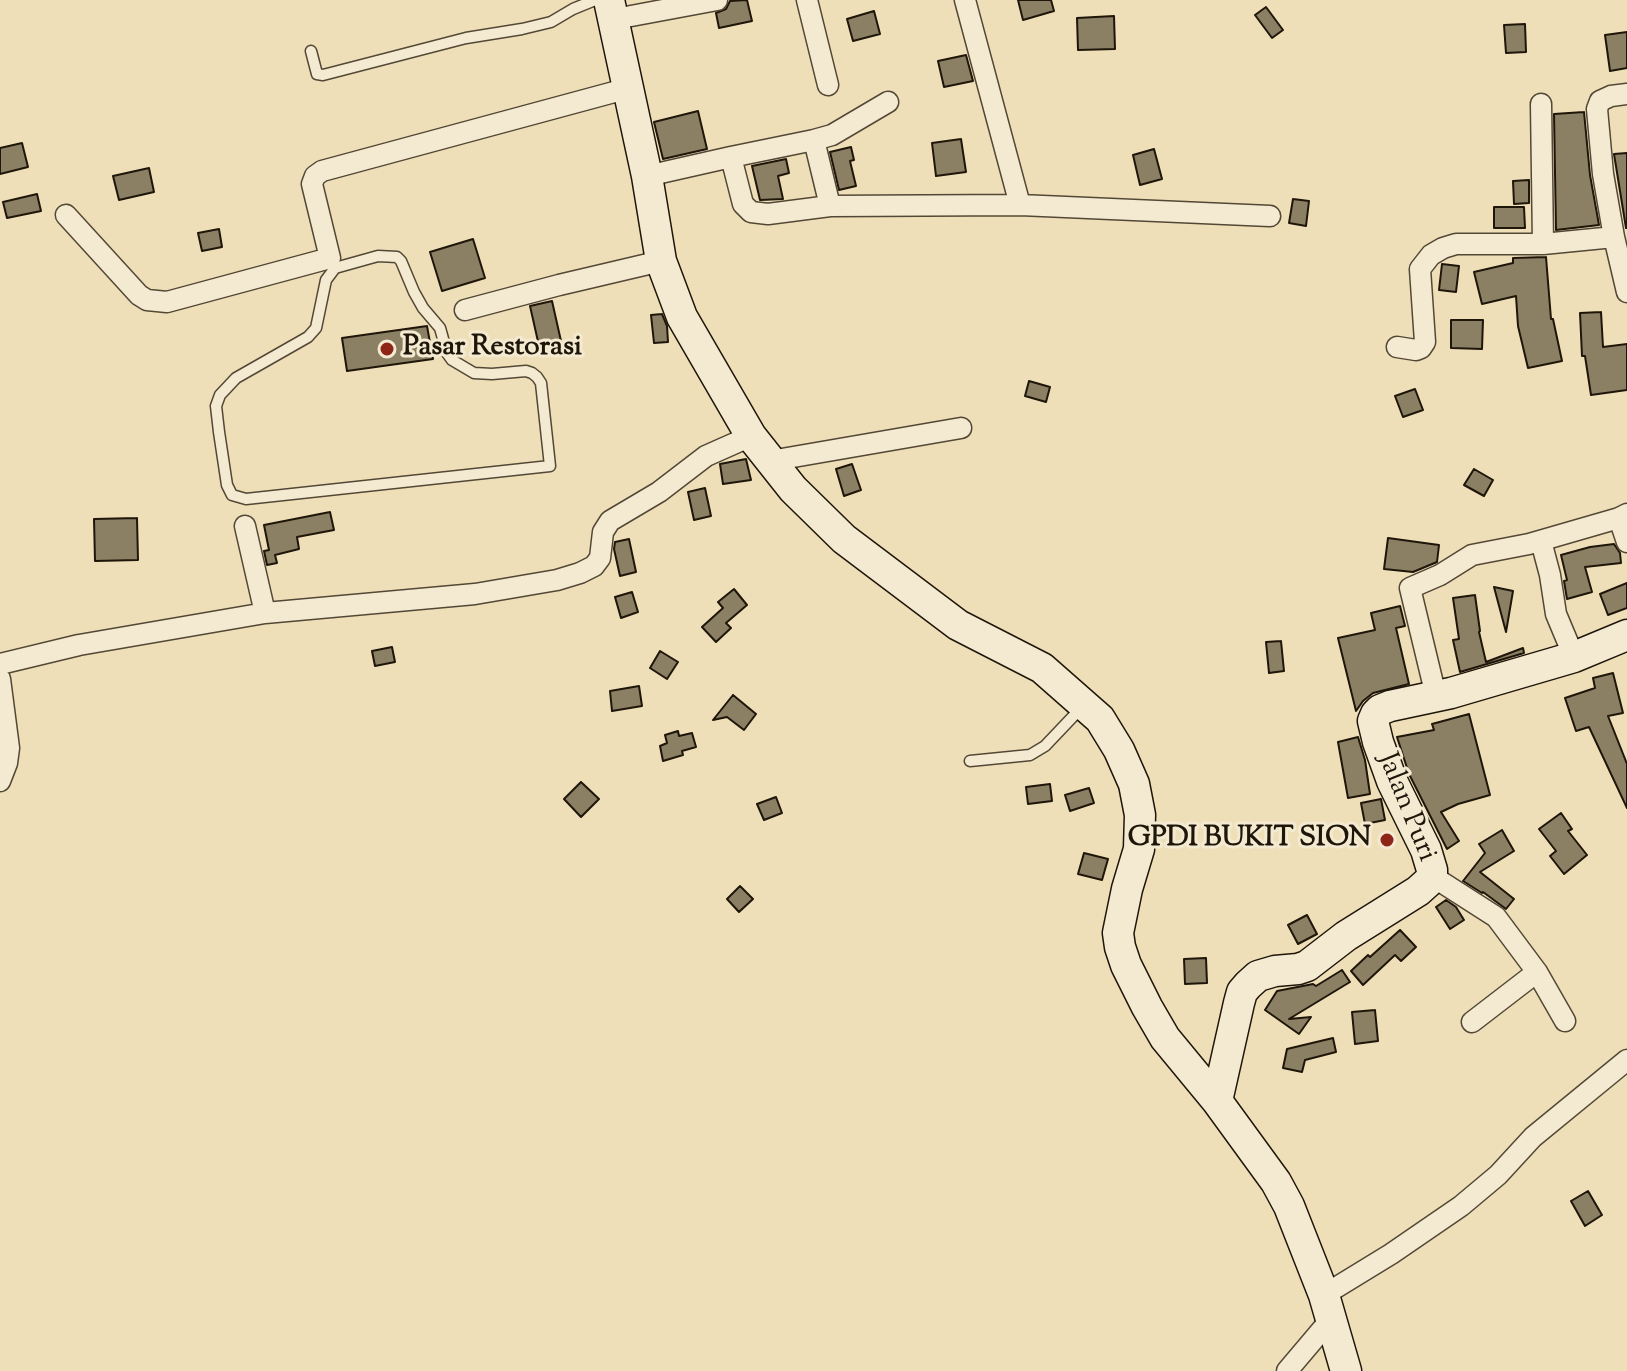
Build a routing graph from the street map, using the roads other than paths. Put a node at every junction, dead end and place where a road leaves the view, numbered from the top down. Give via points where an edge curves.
1 (716, 0) edge
2 (807, 0) edge
3 (965, 0) edge
4 (606, 6) edge
5 (311, 51) dead end
6 (828, 85) dead end
7 (629, 88) junction
8 (1627, 94) edge
9 (888, 102) dead end
10 (1541, 104) dead end
11 (814, 140) junction
12 (731, 157) junction
13 (647, 176) junction
14 (1020, 205) junction
15 (830, 206) junction
16 (66, 215) dead end
17 (1270, 216) dead end
18 (1614, 237) junction
19 (1543, 244) junction
20 (661, 261) junction
21 (332, 263) junction
22 (1627, 292) edge
23 (465, 310) dead end
24 (1397, 347) dead end
25 (961, 428) dead end
26 (751, 436) junction
27 (770, 461) junction
28 (1623, 516) edge
29 (245, 526) dead end
30 (1541, 541) junction
31 (1627, 542) edge
32 (265, 613) junction
33 (1627, 635) edge
34 (1574, 657) junction
35 (0, 664) edge
36 (0, 679) edge
37 (1436, 696) junction
38 (1084, 704) junction
39 (970, 761) dead end
40 (0, 781) edge
41 (1432, 876) junction
42 (1537, 972) junction
43 (1565, 1021) dead end
44 (1472, 1022) dead end
45 (1627, 1060) edge
46 (1217, 1101) junction
47 (1327, 1307) junction
48 (1287, 1371) edge
49 (1346, 1371) edge

1 - 4 street
2 - 6 street
3 - 14 street
4 - 5 lane via 573,9 551,22 323,75 317,74
4 - 7 street
7 - 13 street
7 - 21 street via 322,171 315,176 313,194
8 - 18 street via 1600,101 1597,109
9 - 11 street
10 - 19 street
11 - 12 street
11 - 15 street
12 - 13 street
12 - 15 street via 743,204 751,212
13 - 20 street
14 - 15 street
14 - 17 street
16 - 21 street via 139,295 157,302
18 - 19 street
18 - 22 street
19 - 24 street via 1456,244 1431,255 1420,269 1425,342 1416,350
20 - 23 street
20 - 26 street via 682,317
21 - 21 lane via 397,257 423,308 440,328 452,360 474,373 526,371 537,377 550,466 246,499 232,495 219,432 220,395 236,378 316,328
25 - 27 street
26 - 27 street
26 - 32 street via 706,456 610,521 600,558 580,573 475,594
27 - 38 street via 868,558 958,625 1042,668
28 - 30 street
28 - 31 street
29 - 32 street
30 - 34 street via 1556,614
30 - 37 street via 1472,555 1410,588
32 - 35 street
33 - 34 street, Jalan Puri
34 - 37 street, Jalan Puri
36 - 40 street via 9,748
37 - 41 street, Jalan Puri via 1390,706 1373,721
38 - 39 lane via 1030,755
38 - 46 street via 1119,750 1140,815 1139,849 1118,933 1126,965 1165,1038
41 - 42 street via 1496,917
41 - 46 street, Jalan Puri via 1307,966 1258,976 1248,985 1239,1003
42 - 43 street
42 - 44 street
45 - 47 street via 1533,1137 1461,1206
46 - 47 street via 1289,1206
47 - 48 street
47 - 49 street

